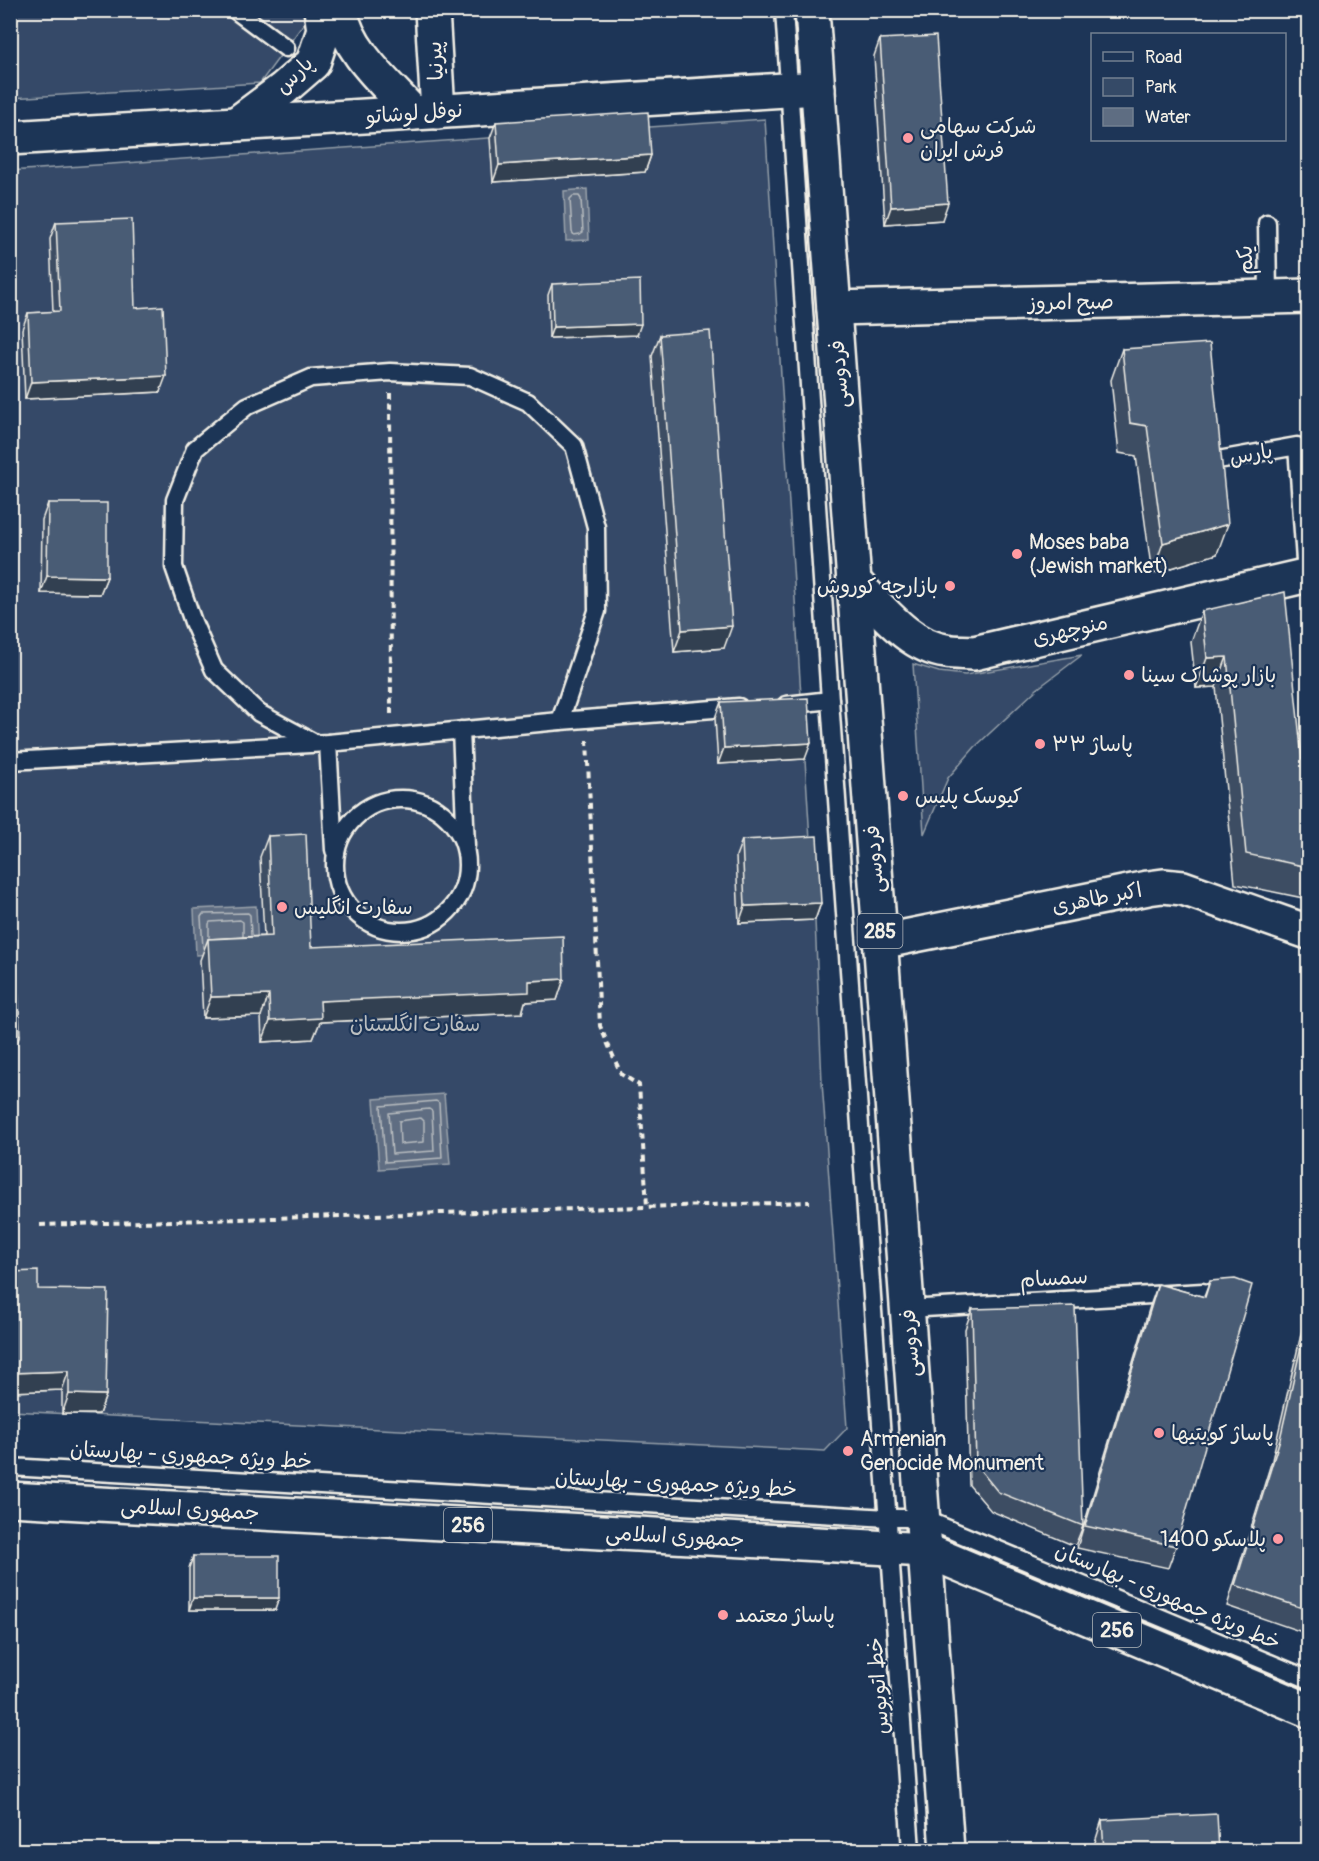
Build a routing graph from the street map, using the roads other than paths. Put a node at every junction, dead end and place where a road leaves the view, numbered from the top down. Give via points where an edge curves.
1 (235, 10) edge
2 (432, 10) edge
3 (784, 10) edge
4 (812, 10) edge
5 (332, 19) edge
6 (285, 48) dead end
7 (804, 88) junction
8 (425, 112) junction
9 (236, 124) junction
10 (10, 138) edge
11 (1267, 223) dead end
12 (1308, 296) edge
13 (1268, 297) junction
14 (834, 308) junction
15 (1218, 460) edge
16 (1307, 575) edge
17 (854, 582) junction
18 (830, 700) junction
19 (560, 721) junction
20 (461, 730) junction
21 (321, 743) junction
22 (10, 761) edge
23 (467, 859) junction
24 (334, 861) junction
25 (1308, 932) edge
26 (880, 942) junction
27 (1203, 1292) dead end
28 (907, 1309) junction
29 (10, 1467) edge
30 (10, 1499) edge
31 (890, 1533) junction
32 (923, 1534) junction
33 (1308, 1679) edge
34 (1308, 1710) edge
35 (911, 1851) edge
36 (947, 1851) edge

1 - 6 lane
2 - 8 main road, پیرنیا
3 - 7 lane, فردوسی
4 - 7 main road, فردوسی / 285
5 - 8 main road, پارس via 363,57
5 - 9 main road, پارس via 313,63
7 - 8 main road, نوفل لوشاتو
7 - 14 main road, فردوسی / 285
7 - 18 lane, فردوسی
8 - 9 main road, نوفل لوشاتو
9 - 10 main road, نوفل لوشاتو
11 - 13 lane, یکم
12 - 13 main road, صبح امروز
13 - 14 main road, صبح امروز
14 - 17 main road, فردوسی / 285
15 - 16 lane, پارس via 1298,446
16 - 17 main road, منوچهری via 974,653 944,651 922,643 905,632
17 - 26 main road, فردوسی / 285
18 - 19 lane
18 - 31 lane, فردوسی
19 - 20 lane
19 - 21 lane via 597,611 596,527 574,446 528,402 470,376 390,372 311,378 247,406 195,449 175,500 174,567 214,670 259,713
20 - 21 lane
20 - 23 lane
21 - 22 lane
21 - 24 lane
23 - 24 lane via 461,838 449,820 432,807 400,800 369,807 351,821 339,840
23 - 24 lane via 466,880 457,901 443,917 424,928 403,932 381,929 361,919 341,893
25 - 26 main road, اکبر طاهری via 1183,888 1163,886
26 - 28 main road, فردوسی / 285
27 - 28 lane, سمسام
28 - 32 main road, فردوسی / 285
29 - 31 lane, خط ویژه جمهوری - بهارستان
30 - 31 main road, جمهوری اسلامی / 256
31 - 32 main road, جمهوری اسلامی / 256
31 - 35 lane, خط اتوبوس
32 - 33 lane, خط ویژه جمهوری - بهارستان
32 - 34 main road, جمهوری اسلامی / 256
32 - 36 main road, فردوسی / 285

